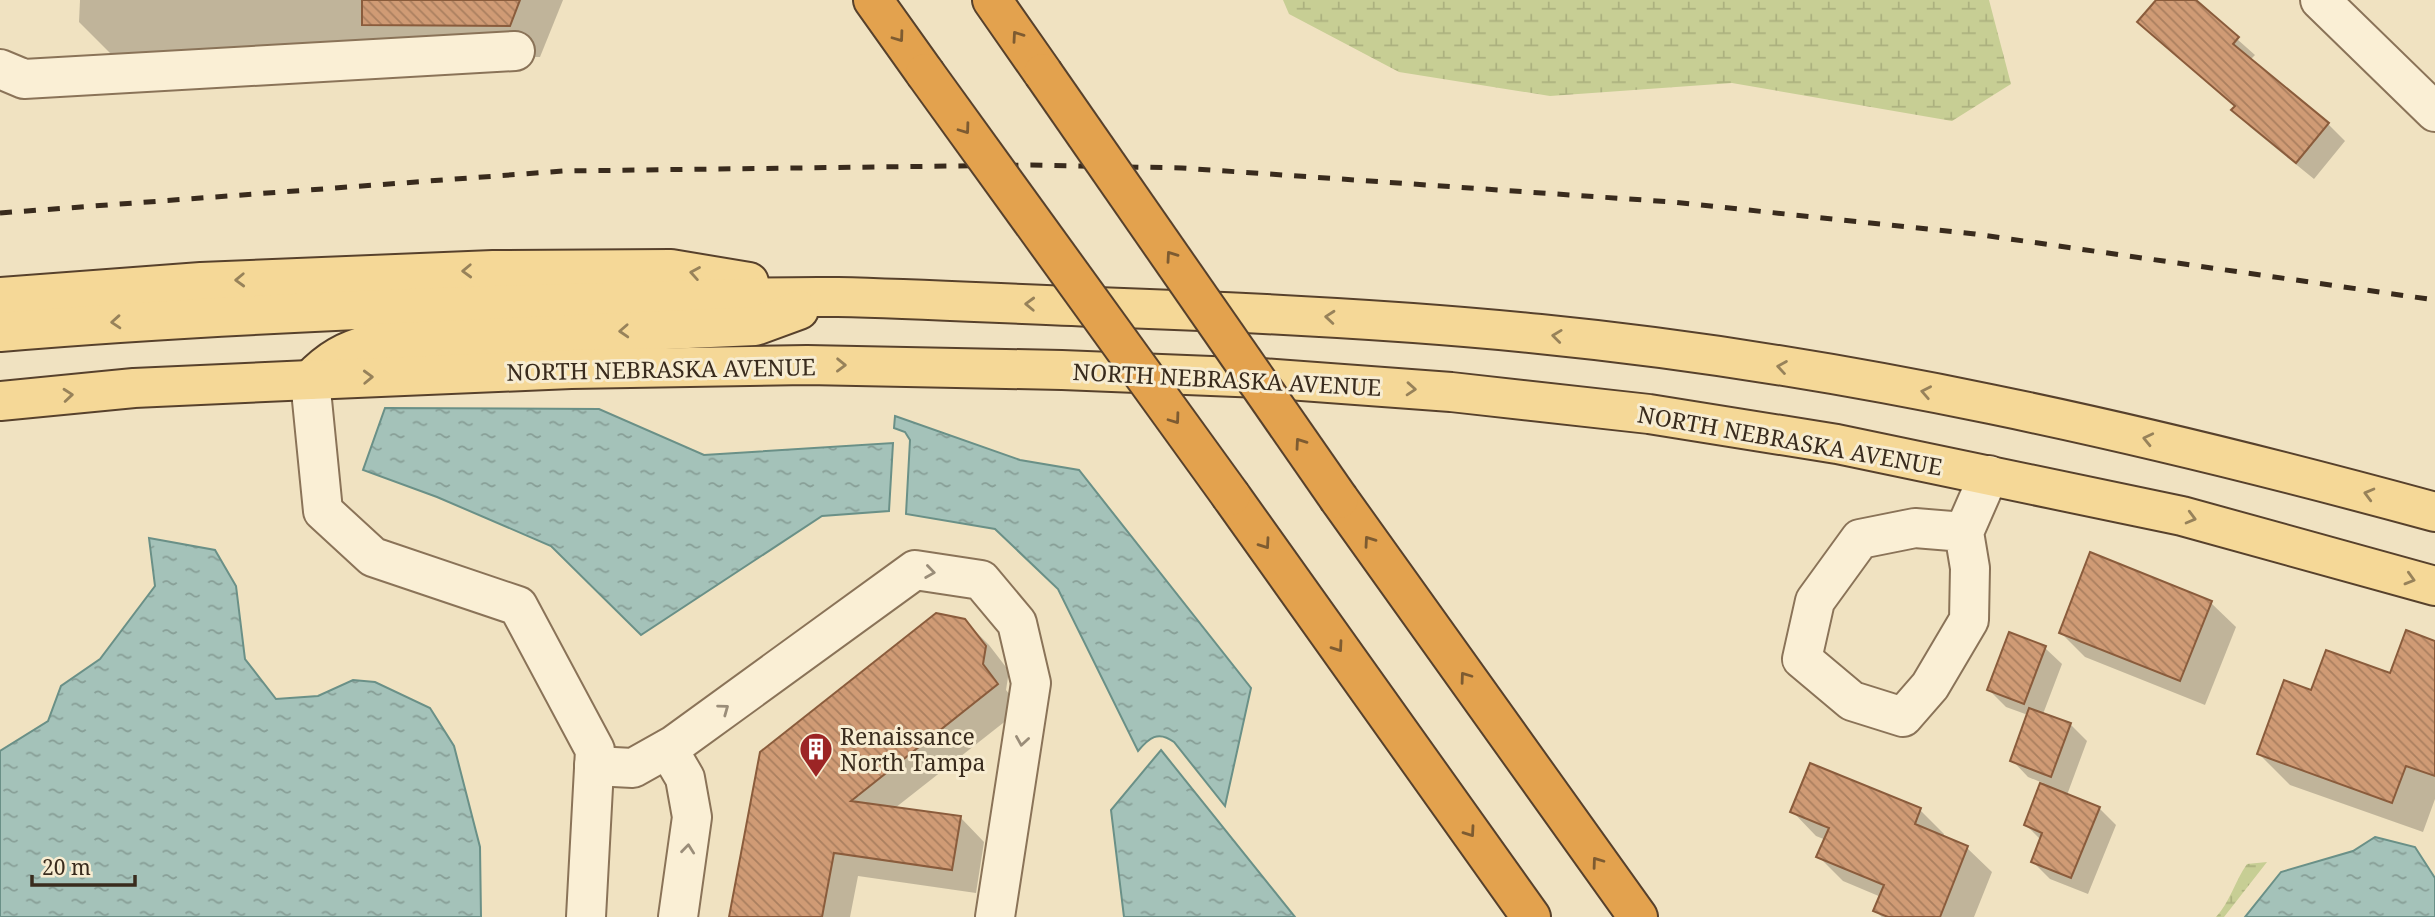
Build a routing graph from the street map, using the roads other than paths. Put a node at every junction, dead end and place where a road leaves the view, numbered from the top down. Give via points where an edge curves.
1 (873, 0) edge
2 (992, 0) edge
3 (2320, 0) edge
4 (515, 51) dead end
5 (0, 69) edge
6 (2435, 112) edge
7 (0, 297) edge
8 (834, 297) junction
9 (0, 332) edge
10 (310, 380) junction
11 (0, 401) edge
12 (1989, 475) junction
13 (2435, 512) edge
14 (1964, 532) junction
15 (2435, 586) edge
16 (668, 749) junction
17 (594, 766) junction
18 (586, 917) edge
19 (678, 917) edge
20 (995, 917) edge
21 (1531, 917) edge
22 (1637, 917) edge

1 -> 21 highway, bridge
22 -> 2 highway, bridge
3 - 6 street
4 - 5 street via 24,79
8 -> 7 main road via 671,269 493,270 229,281
8 -> 9 main road via 321,311
8 -> 10 main road via 755,326 373,343 347,350
13 -> 8 main road via 2204,451 2031,412 1692,353 1542,334 1299,314
11 -> 10 main road, NORTH NEBRASKA AVENUE via 134,388
10 -> 12 main road, NORTH NEBRASKA AVENUE via 807,365 1261,378 1451,392 1649,414 1837,444
10 - 17 street via 323,511 373,557 518,606 595,750
12 - 14 street
12 -> 15 main road, NORTH NEBRASKA AVENUE via 2182,516
14 - 14 street via 1970,568 1969,620 1930,686 1903,717 1852,701 1802,659 1815,601 1860,539 1915,528
16 - 17 street via 632,768
19 -> 16 street via 692,817 685,778
16 -> 20 street via 915,570 981,580 1017,623 1031,683
17 - 18 street

